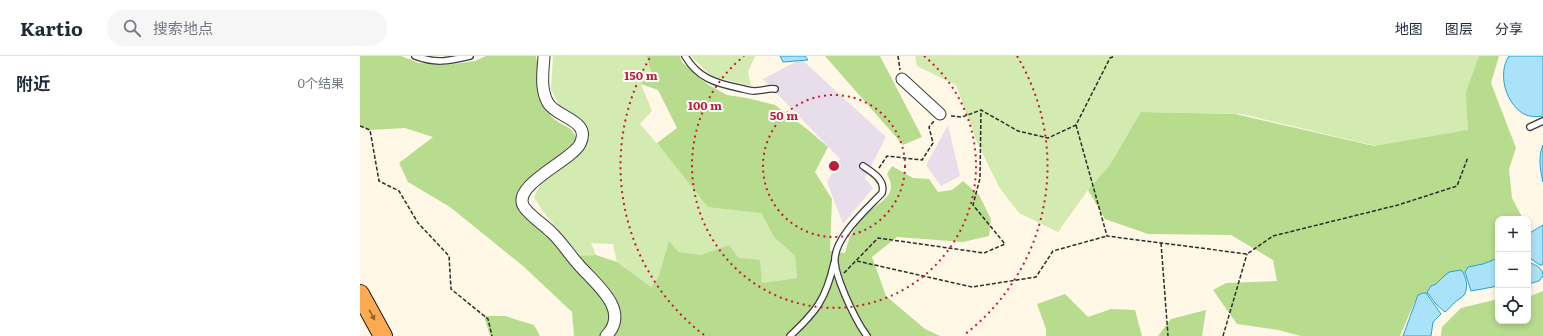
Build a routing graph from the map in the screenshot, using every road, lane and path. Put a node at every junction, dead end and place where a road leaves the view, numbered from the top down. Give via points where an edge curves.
1 (415, 56) edge
2 (470, 56) edge
3 (544, 56) edge
4 (685, 56) edge
5 (898, 56) edge
6 (1115, 56) edge
7 (902, 79) joint
8 (776, 89) dead end
9 (981, 110) junction
10 (940, 114) junction
11 (1543, 121) edge
12 (1076, 125) junction
13 (360, 126) edge
14 (1530, 127) dead end
15 (1468, 157) dead end
16 (863, 166) dead end
17 (875, 175) junction
18 (1107, 236) junction
19 (1161, 243) junction
20 (1247, 254) junction
21 (835, 261) junction
22 (856, 261) junction
23 (839, 279) junction
24 (360, 294) edge
25 (383, 336) edge
26 (492, 336) edge
27 (606, 336) edge
28 (790, 336) edge
29 (867, 336) edge
30 (1168, 336) edge
31 (1223, 336) edge

1 - 2 lane via 435,62 447,62
3 - 27 street via 544,95 549,105 578,124 582,131 582,139 574,151 530,184 522,195 521,202 608,296 615,314 614,325
4 - 8 lane via 702,76 717,83 754,91
5 - 7 path
6 - 12 path via 1110,58
7 - 10 street
9 - 10 path via 962,117
9 - 12 path via 1018,131 1048,138
9 - 22 path via 980,178 973,205 1005,244 984,253 878,238
10 - 17 path via 929,127 933,143 922,160 887,156
11 - 14 lane
12 - 18 path
13 - 26 path via 370,130 379,181 399,191 418,223 449,256 451,289 488,319
15 - 20 path via 1457,186 1398,205 1272,236
16 - 17 lane
17 - 21 lane via 883,186 882,193 847,231 838,248
18 - 19 path
18 - 22 path via 1053,251 1036,277 972,287
19 - 20 path
19 - 30 path
20 - 31 path
21 - 23 lane
21 - 28 lane via 824,298 812,315
22 - 23 path
23 - 29 lane via 852,311
24 -> 25 highway

